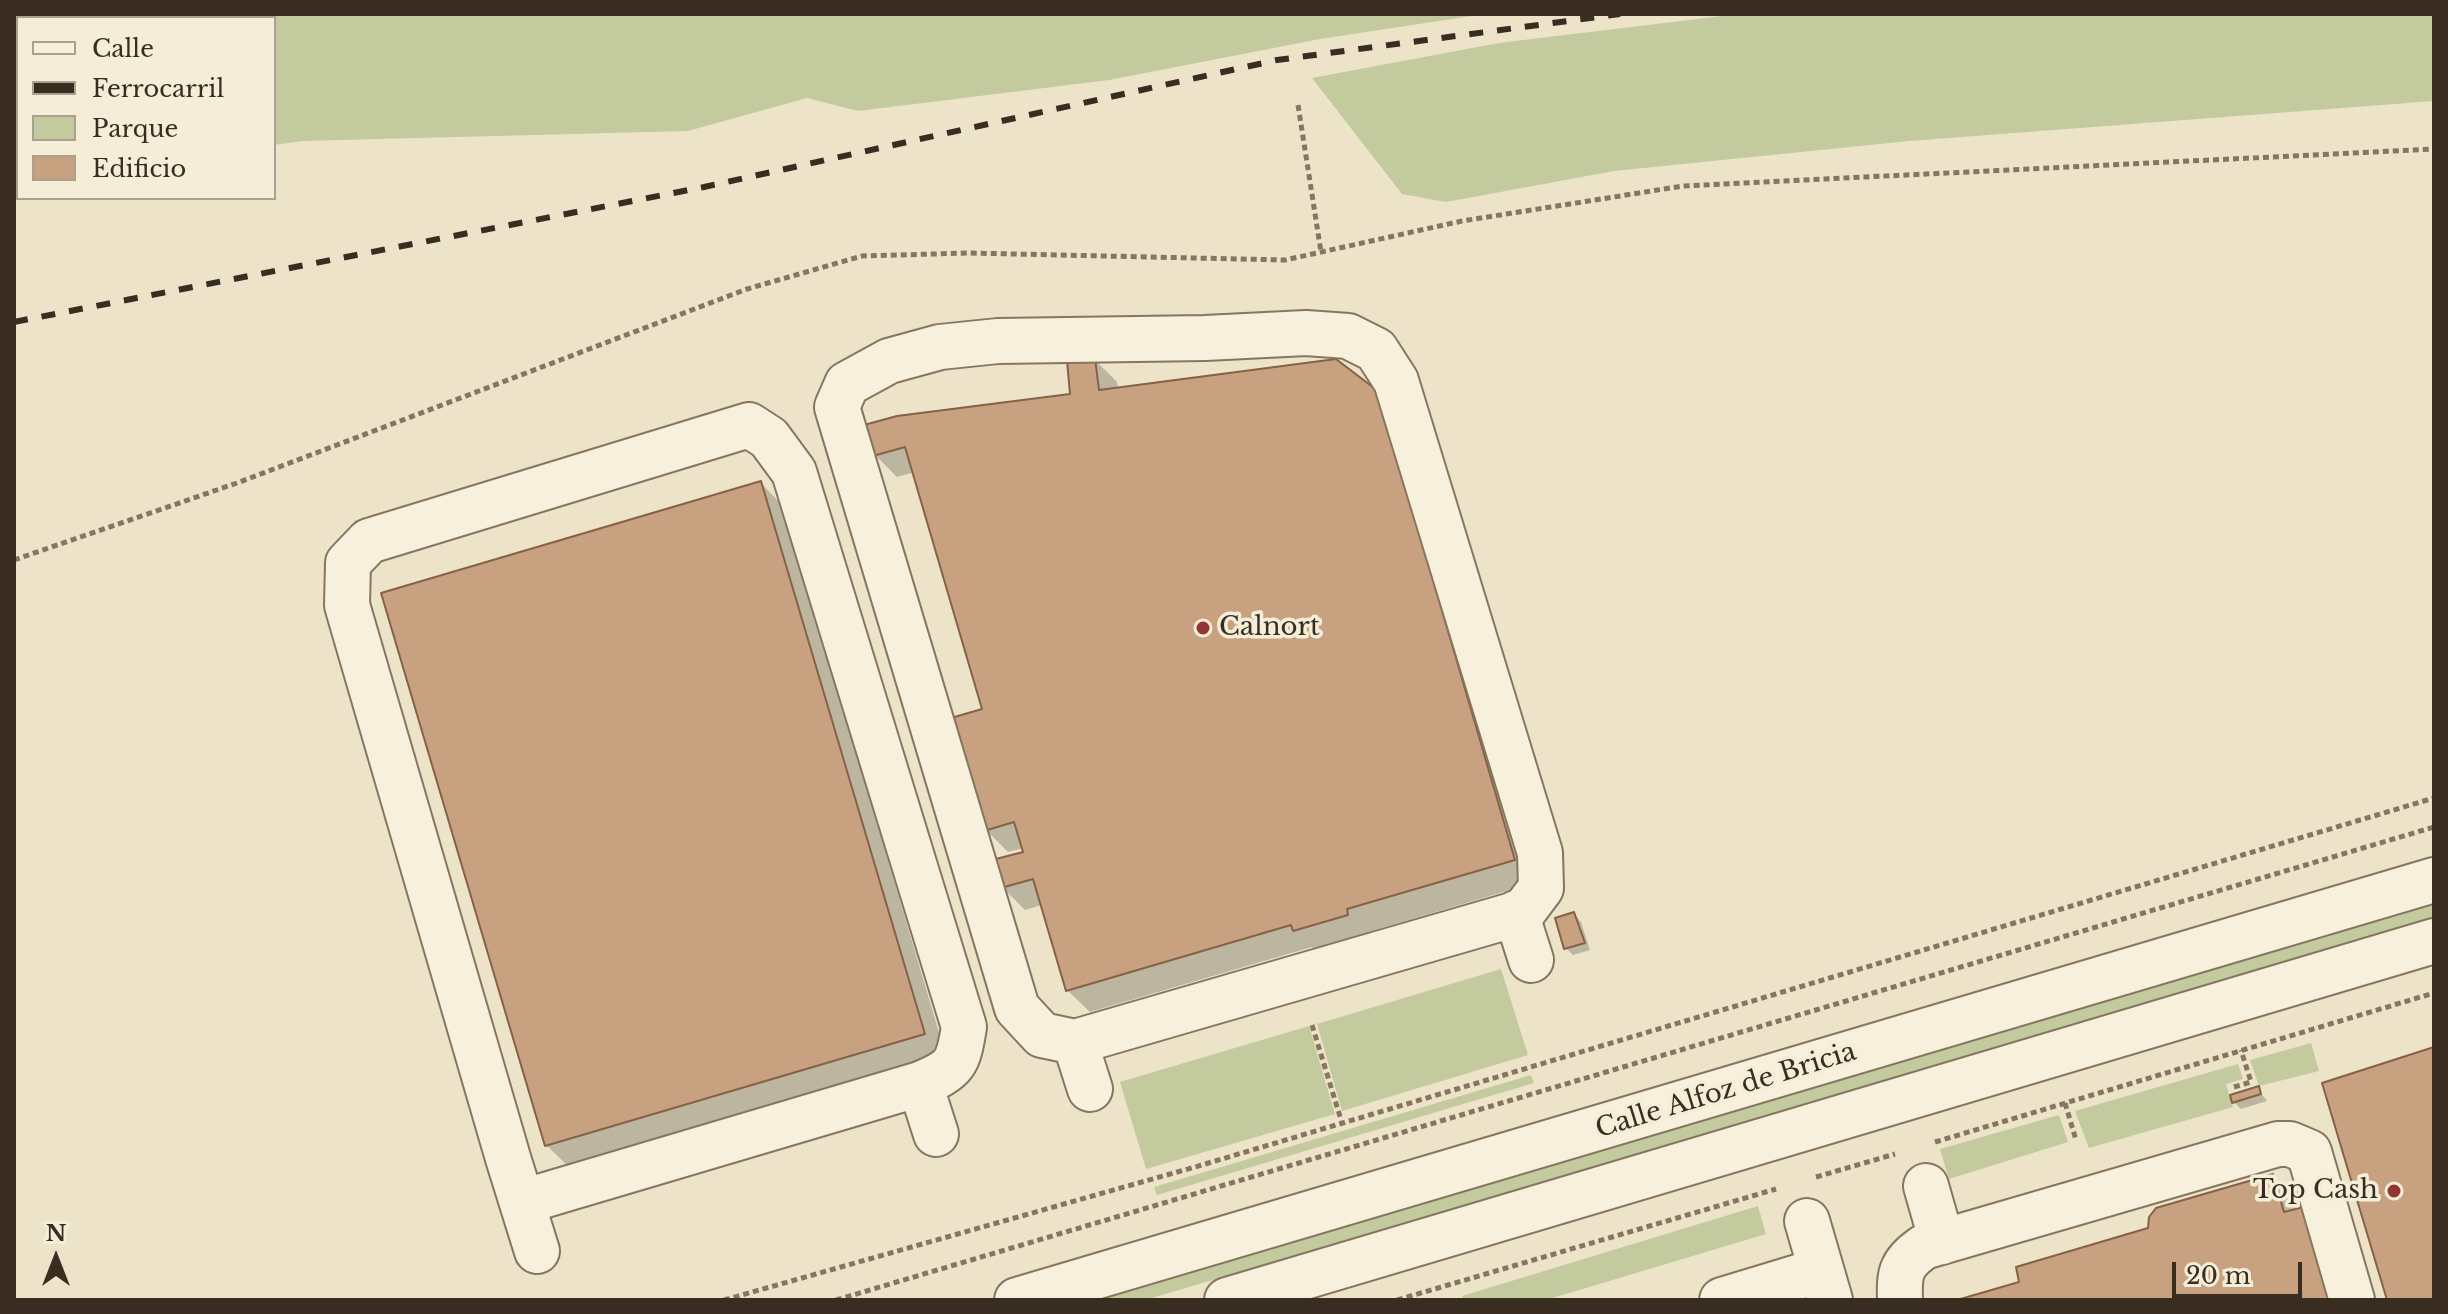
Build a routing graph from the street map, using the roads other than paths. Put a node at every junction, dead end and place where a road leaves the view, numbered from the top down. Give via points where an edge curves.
1 (2434, 880) edge
2 (979, 884) junction
3 (926, 901) junction
4 (1516, 913) junction
5 (2434, 941) edge
6 (1531, 960) dead end
7 (1075, 1042) junction
8 (920, 1084) junction
9 (1090, 1089) dead end
10 (936, 1134) dead end
11 (1926, 1186) dead end
12 (522, 1202) junction
13 (1807, 1221) dead end
14 (1942, 1242) junction
15 (537, 1251) dead end
16 (1826, 1285) edge
17 (1017, 1300) edge
18 (1227, 1300) edge
19 (1722, 1300) edge
20 (1900, 1300) edge
21 (2352, 1300) edge

1 - 17 street, Calle Alfoz de Bricia
2 - 3 street
2 - 4 street via 837,407 847,384 889,361 940,347 1306,333 1348,336 1376,350 1396,381 1540,853 1541,888 1523,912
2 - 7 street via 1017,1008 1042,1035
3 - 8 street via 964,1027 959,1058 940,1076
3 - 12 street via 794,472 769,438 749,425 369,541 348,563 347,605
4 - 6 street
4 - 7 street
5 - 18 street
7 - 9 street
8 - 10 street
8 - 12 street
11 - 14 street
12 - 15 street
13 - 16 street
14 - 20 street via 1907,1259 1900,1274
14 - 21 street via 2290,1144 2309,1152
16 - 19 street

